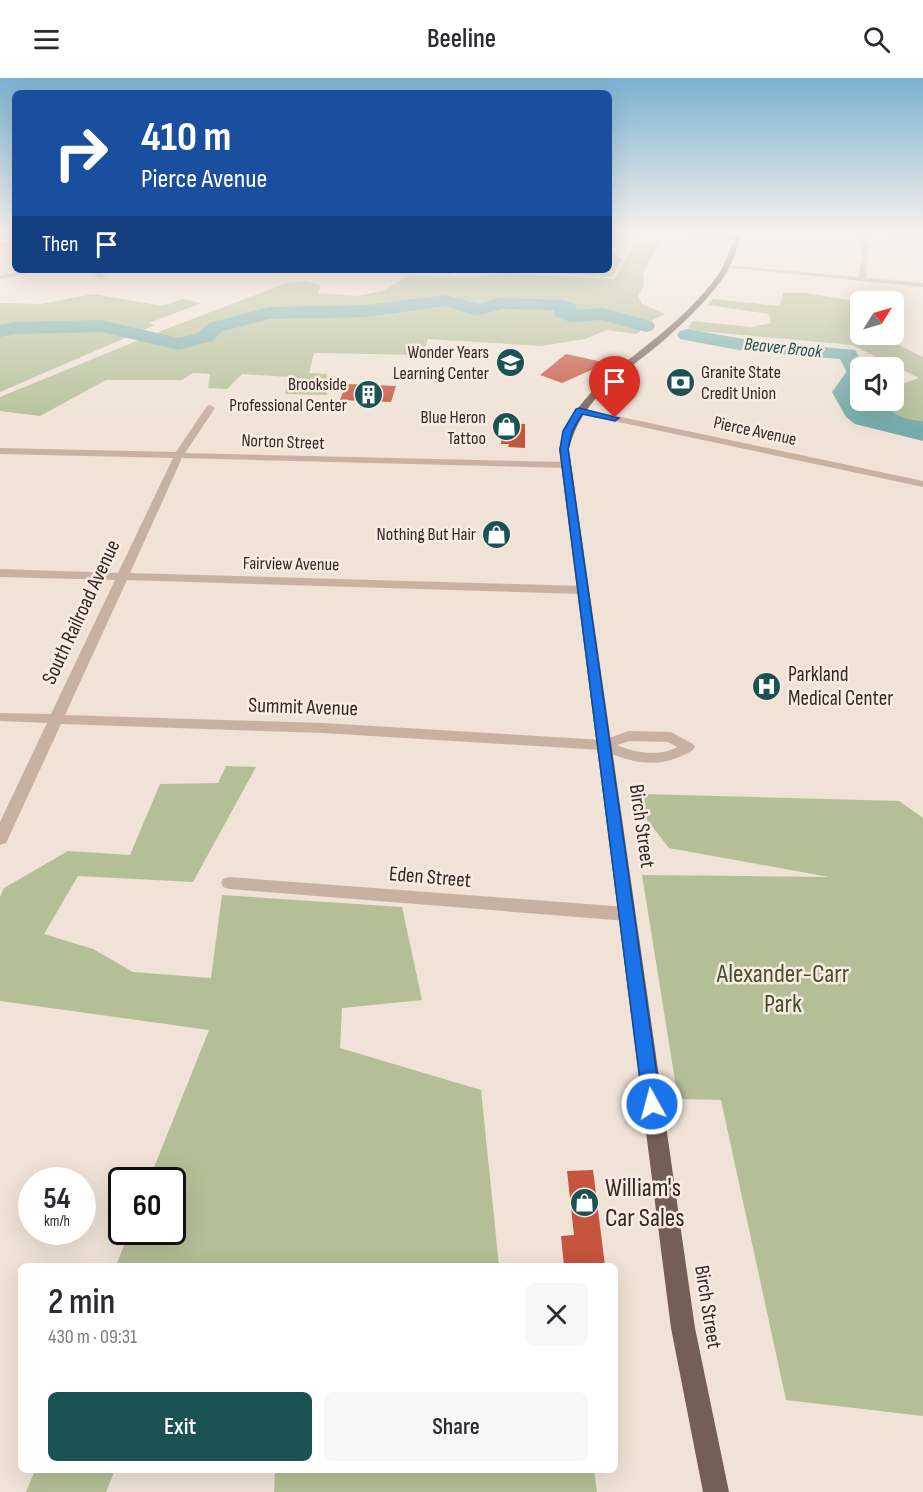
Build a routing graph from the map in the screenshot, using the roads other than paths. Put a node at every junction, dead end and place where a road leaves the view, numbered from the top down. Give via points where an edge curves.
1 (702, 298) edge
2 (210, 408) dead end
3 (579, 411) junction
4 (0, 450) edge
5 (179, 456) junction
6 (565, 465) junction
7 (923, 483) edge
8 (0, 573) edge
9 (120, 578) junction
10 (582, 590) junction
11 (0, 717) edge
12 (55, 718) junction
13 (604, 745) junction
14 (0, 839) edge
15 (229, 883) dead end
16 (627, 914) junction
17 (716, 1492) edge

1 - 3 main road, Birch Street
2 - 5 street, South Railroad Avenue
3 - 6 main road, Birch Street via 565,440
3 - 7 street, Pierce Avenue
4 - 5 street, Norton Street
5 - 6 street, Norton Street
5 - 9 street, South Railroad Avenue
6 - 10 main road, Birch Street
8 - 9 street, Fairview Avenue
9 - 10 street, Fairview Avenue
9 - 12 street, South Railroad Avenue
10 - 13 main road, Birch Street
11 - 12 street, Summit Avenue
12 - 13 street, Summit Avenue via 411,732
12 - 14 street, South Railroad Avenue
13 - 16 main road, Birch Street
15 - 16 street, Eden Street
16 - 17 main road, Birch Street via 683,1328

